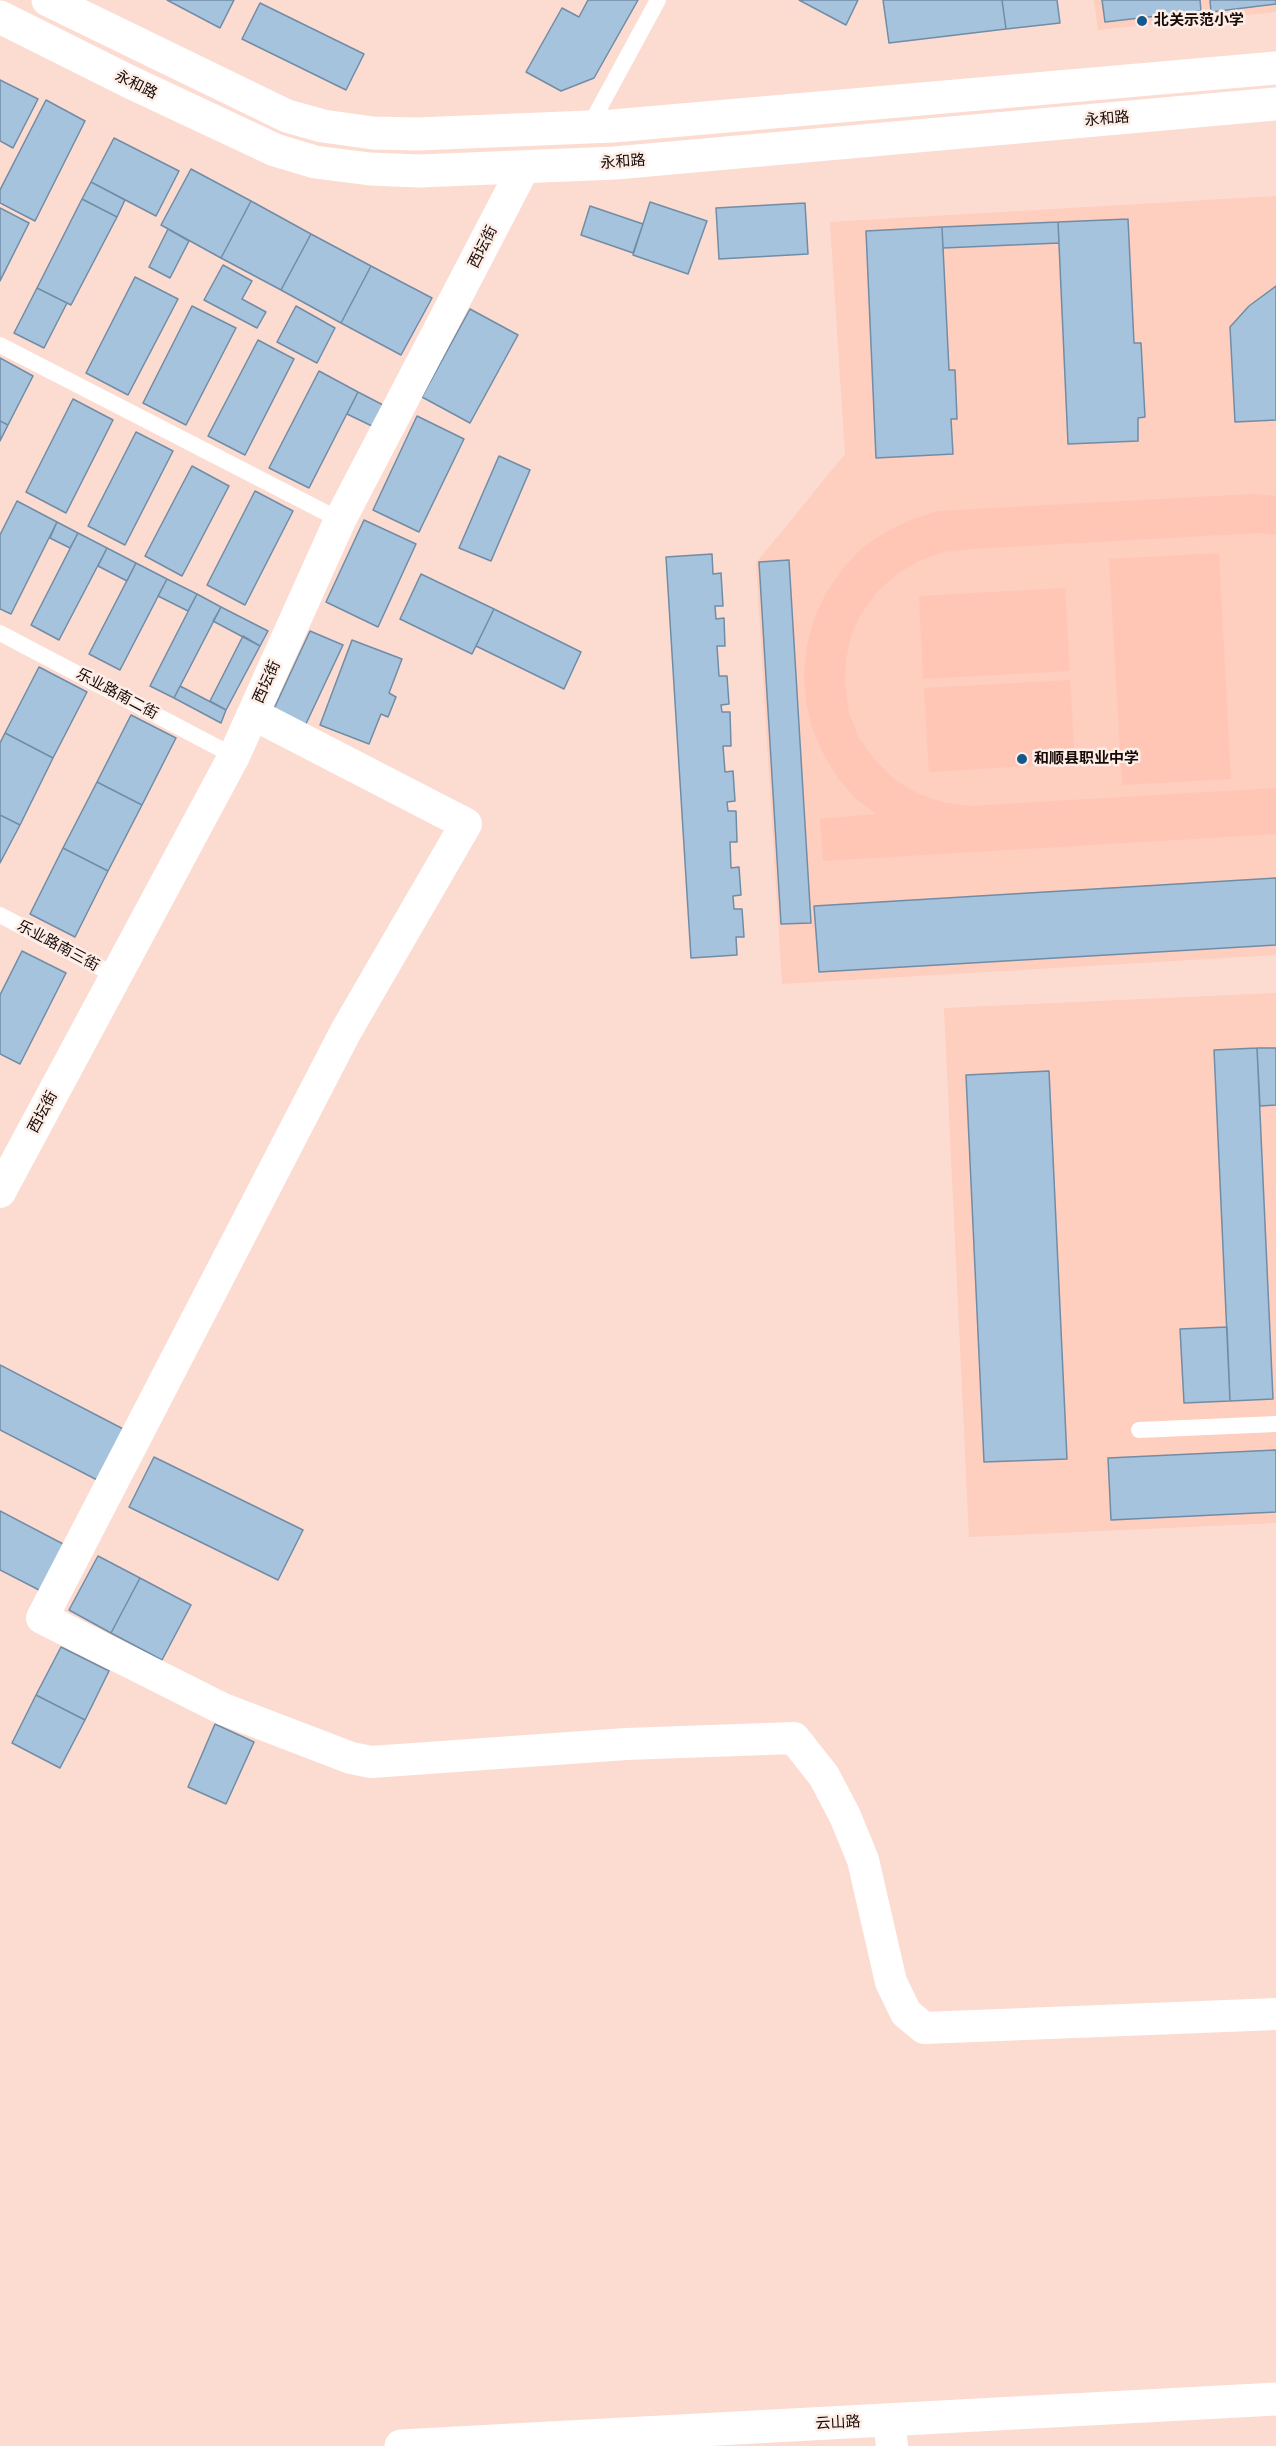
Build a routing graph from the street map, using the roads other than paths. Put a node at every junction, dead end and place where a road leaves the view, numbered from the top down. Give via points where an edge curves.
1 (48, 0) edge
2 (658, 0) edge
3 (0, 17) edge
4 (1276, 68) edge
5 (1276, 104) edge
6 (589, 128) junction
7 (525, 167) junction
8 (0, 345) edge
9 (340, 520) junction
10 (0, 633) edge
11 (253, 714) junction
12 (234, 756) junction
13 (0, 915) edge
14 (116, 976) junction
15 (0, 1192) edge
16 (1276, 1424) edge
17 (1139, 1430) dead end
18 (1276, 2014) edge
19 (1276, 2400) edge
20 (891, 2433) edge
21 (401, 2446) edge

1 - 6 main road via 264,106 323,126 418,134
2 - 6 lane
3 - 7 main road, 永和路 via 250,139 295,156 370,169
4 - 6 main road
5 - 7 main road, 永和路 via 615,163
7 - 9 street, 西坛街
8 - 9 lane
9 - 11 street, 西坛街
10 - 12 lane, 乐业路南二街
11 - 12 street, 西坛街
11 - 18 street via 466,824 346,1031 42,1618 223,1709 371,1762 626,1744 794,1738 824,1776 845,1816 863,1860 891,1982 906,2013 924,2028
12 - 14 street, 西坛街
13 - 14 lane, 乐业路南三街
14 - 15 street, 西坛街
16 - 17 lane
19 - 20 main road, 云山路
20 - 21 main road, 云山路

